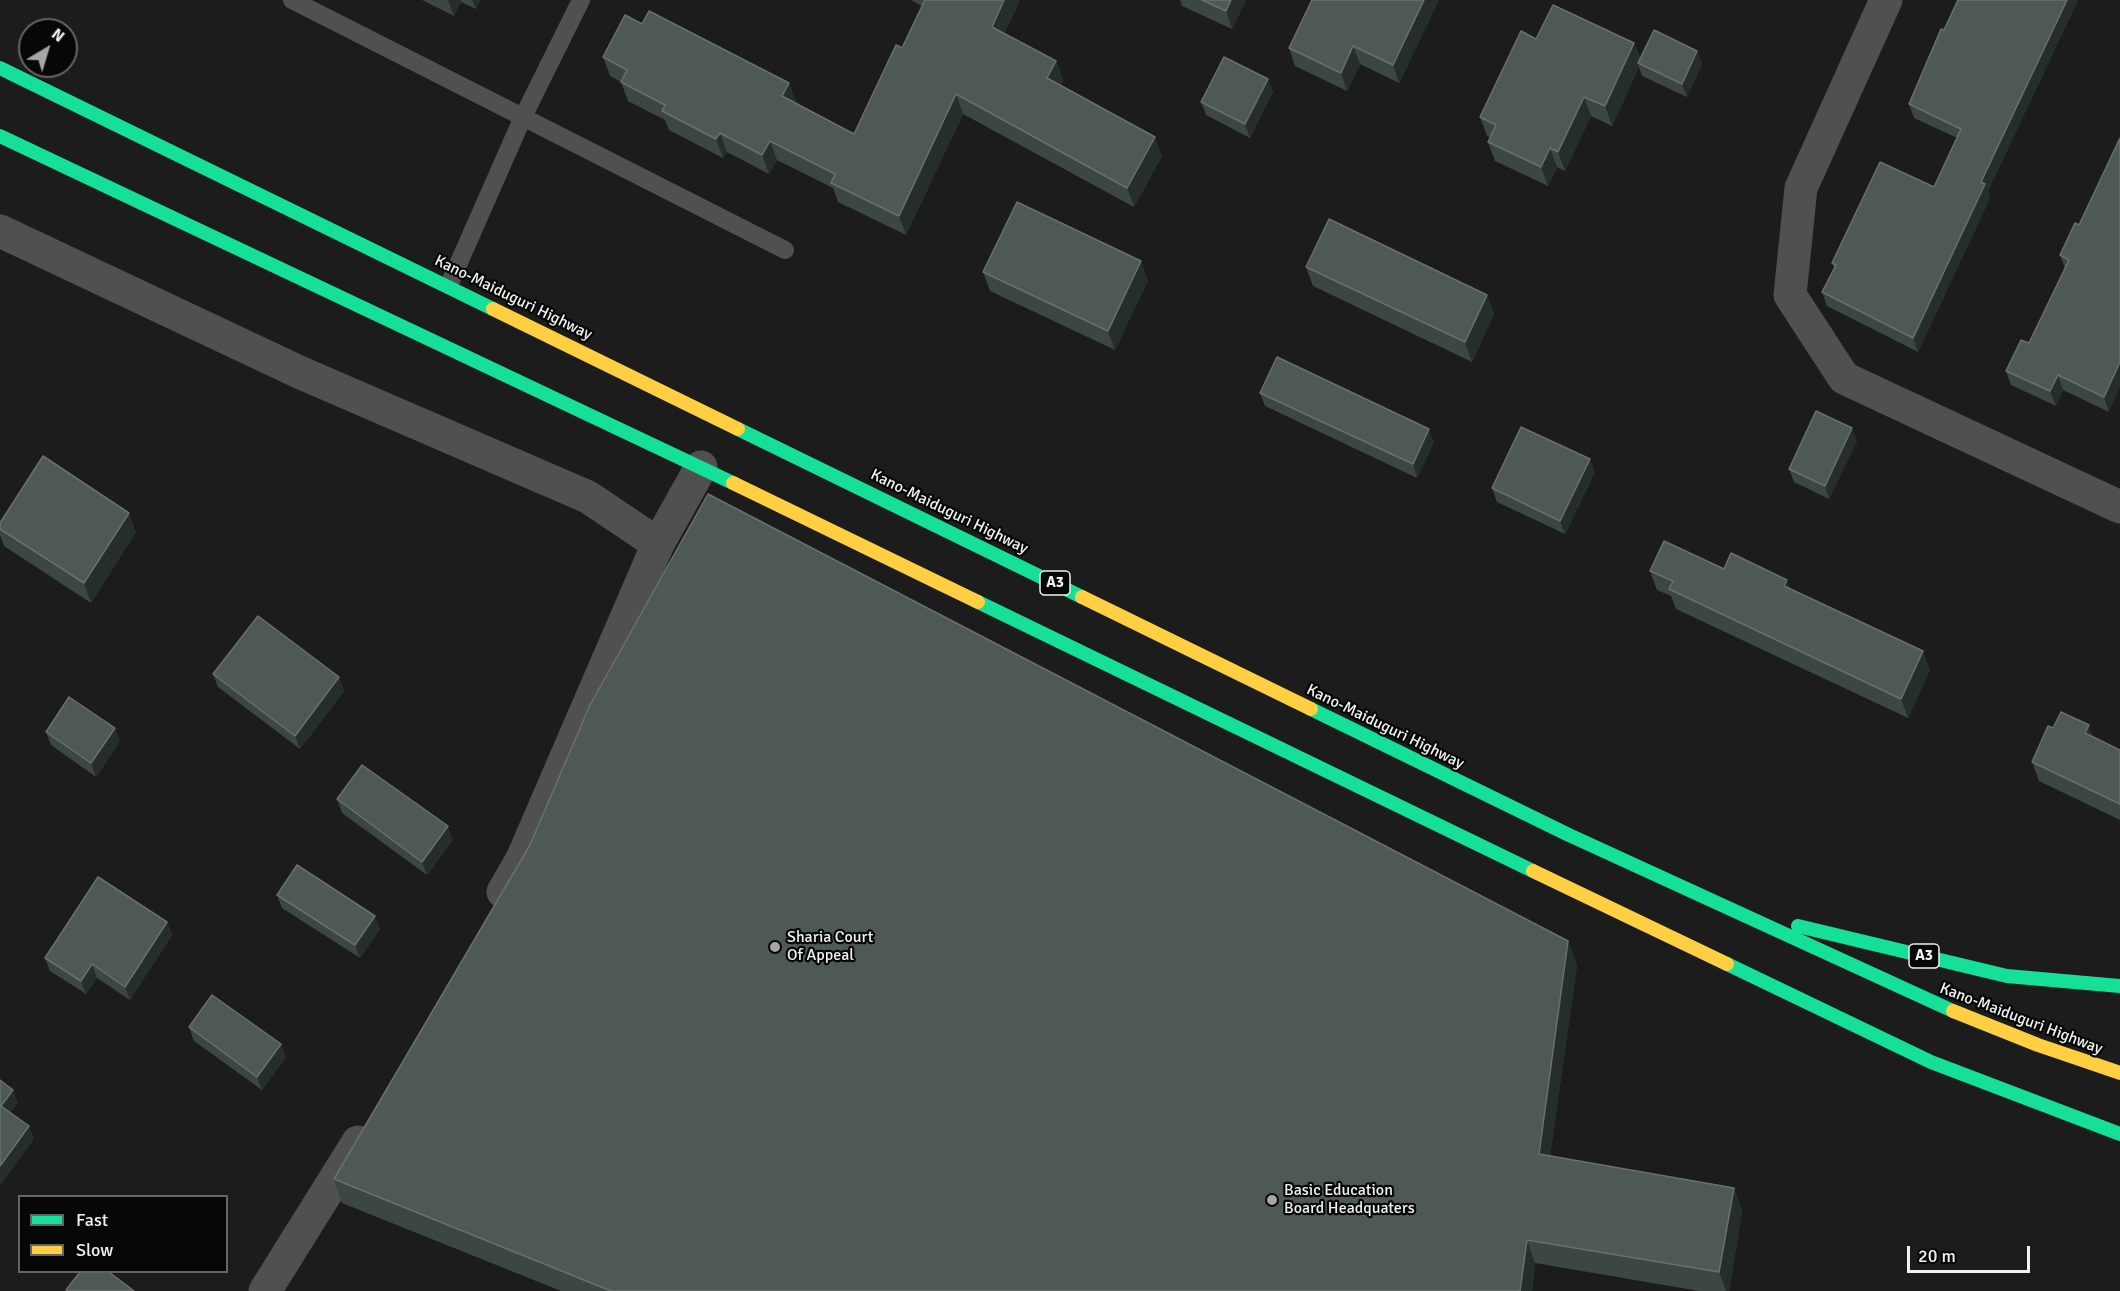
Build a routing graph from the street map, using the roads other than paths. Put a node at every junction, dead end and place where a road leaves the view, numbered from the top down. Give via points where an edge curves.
1 (292, 0) edge
2 (581, 0) edge
3 (1886, 0) edge
4 (0, 68) edge
5 (523, 117) junction
6 (0, 136) edge
7 (0, 231) edge
8 (785, 250) dead end
9 (449, 285) junction
10 (701, 467) junction
11 (2120, 507) edge
12 (658, 544) junction
13 (1731, 910) junction
14 (487, 919) edge
15 (2120, 986) edge
16 (2120, 1073) edge
17 (370, 1120) edge
18 (2103, 1126) junction
19 (2120, 1134) edge
20 (2120, 1147) edge
21 (265, 1291) edge

1 - 5 lane
2 - 5 lane
3 - 11 street via 1801,188 1790,296 1844,378
4 - 9 highway, Kano-Maiduguri Highway / A3
5 - 8 lane
5 - 9 lane
6 - 10 highway
7 - 12 street via 299,372 588,497
9 - 13 highway, Kano-Maiduguri Highway / A3 via 1569,835
10 - 12 street
10 - 18 highway via 1931,1062
12 - 14 street via 522,859
13 - 15 highway, A3 via 2007,976
13 - 16 highway, Kano-Maiduguri Highway / A3 via 1917,997
17 - 21 street
18 - 19 highway
18 - 20 highway

